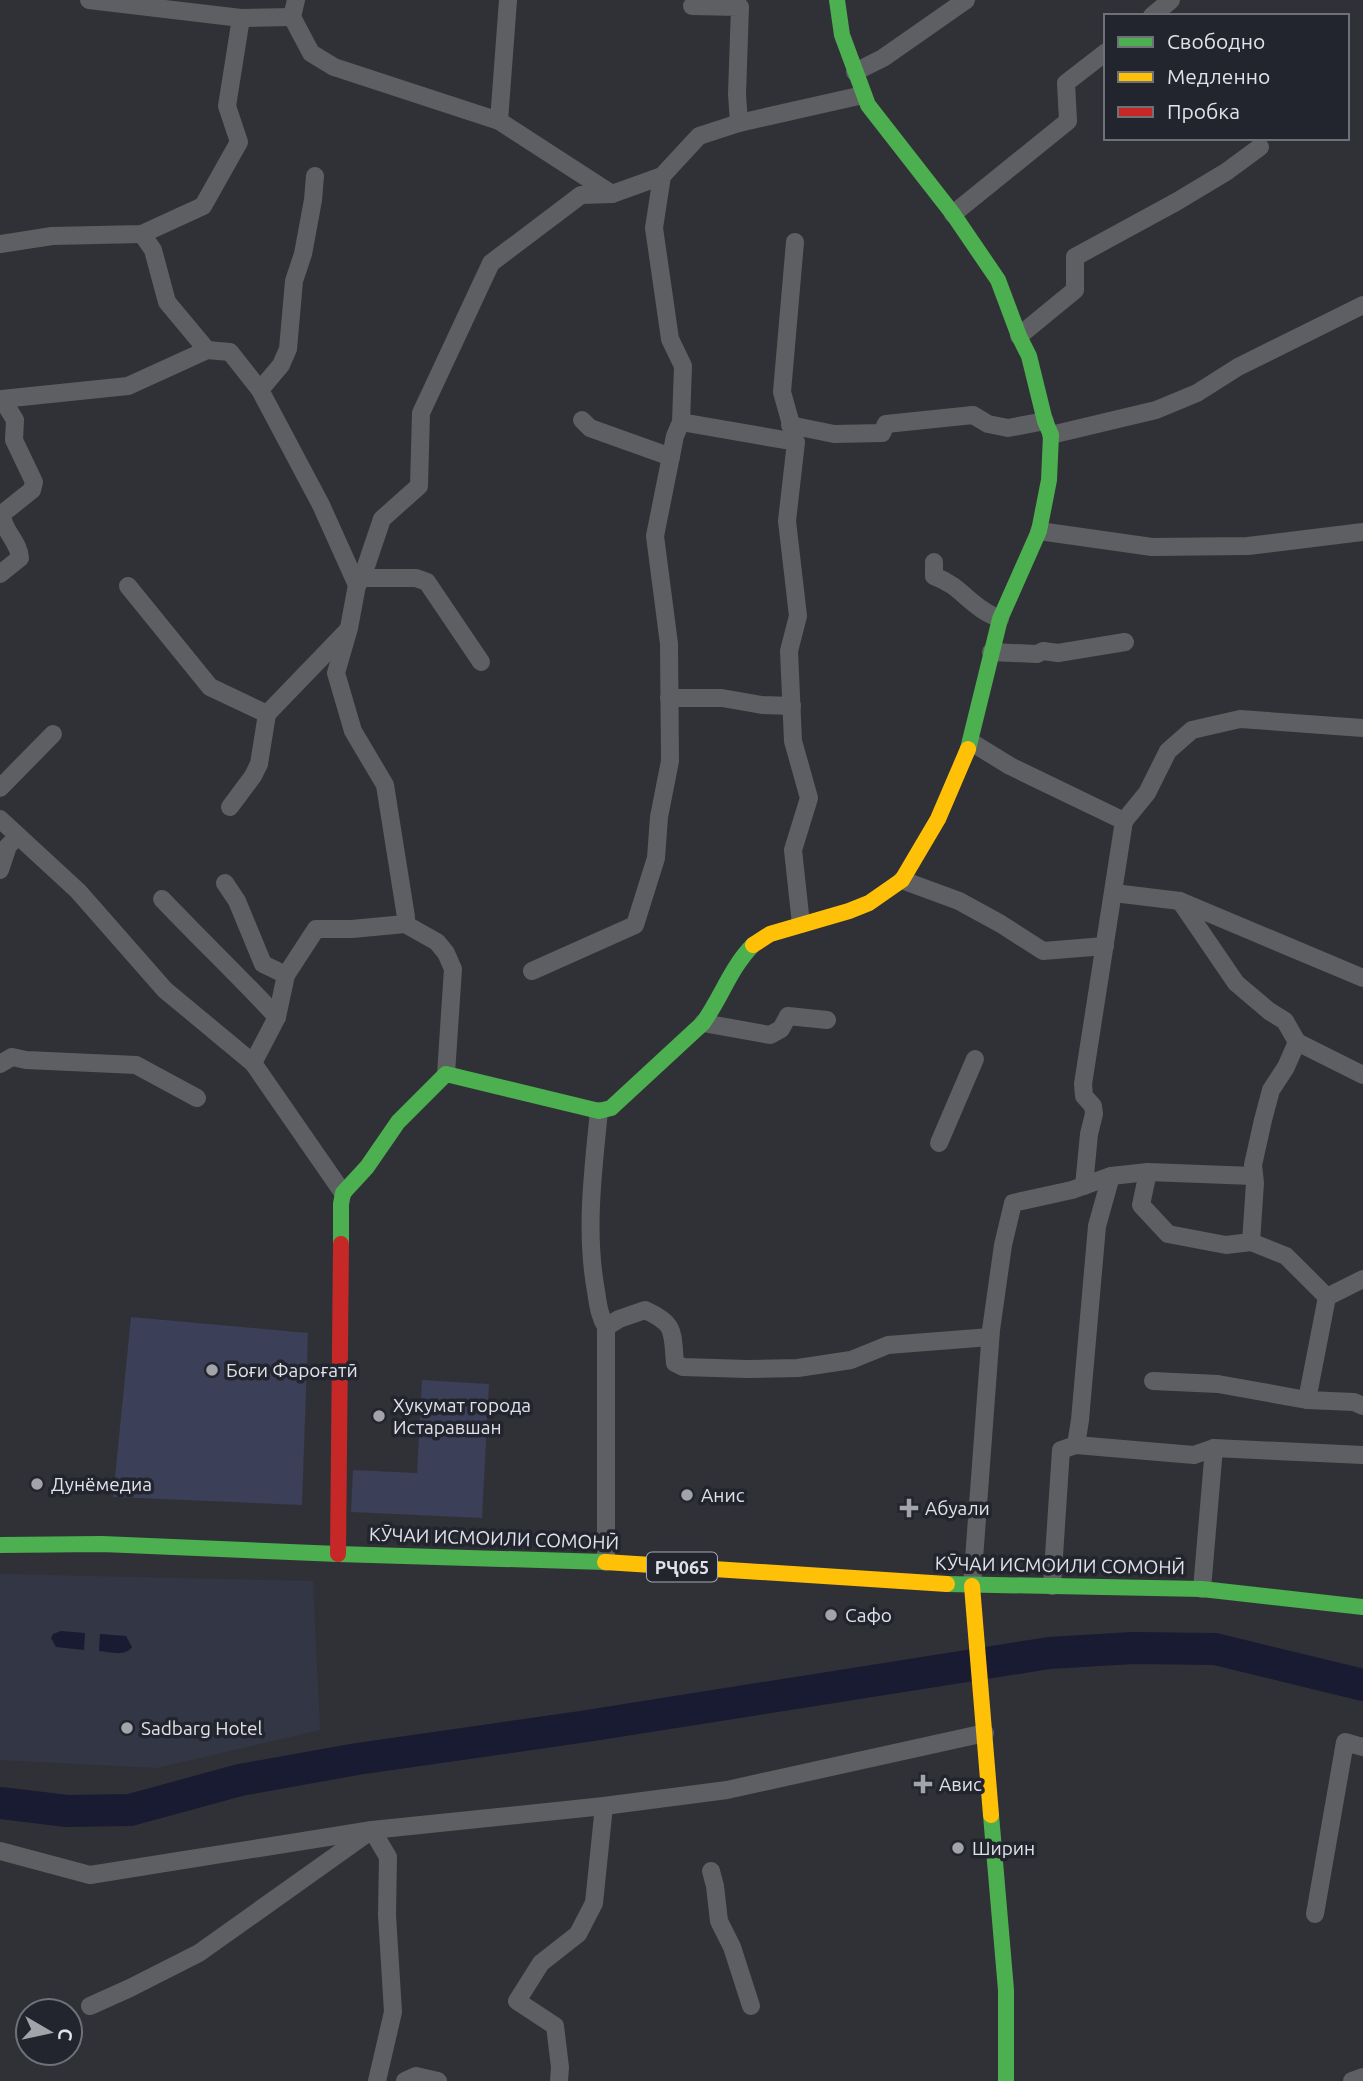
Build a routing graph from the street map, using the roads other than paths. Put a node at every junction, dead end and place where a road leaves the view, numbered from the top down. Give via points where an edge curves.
1 (89, 0) edge
2 (509, 0) edge
3 (837, 0) edge
4 (966, 0) edge
5 (1171, 0) edge
6 (150, 4) edge
7 (692, 6) dead end
8 (294, 8) edge
9 (1154, 14) edge
10 (241, 18) junction
11 (1104, 54) edge
12 (855, 72) junction
13 (863, 95) junction
14 (499, 121) junction
15 (739, 123) junction
16 (1260, 147) dead end
17 (315, 176) dead end
18 (662, 176) junction
19 (612, 194) junction
20 (953, 214) junction
21 (142, 234) junction
22 (795, 242) dead end
23 (0, 244) edge
24 (1363, 305) edge
25 (1019, 336) junction
26 (206, 350) junction
27 (261, 390) junction
28 (1, 400) edge
29 (582, 420) dead end
30 (681, 422) junction
31 (1048, 428) junction
32 (793, 433) junction
33 (671, 457) junction
34 (1039, 531) junction
35 (1363, 532) edge
36 (934, 562) dead end
37 (0, 574) edge
38 (359, 582) junction
39 (128, 586) dead end
40 (1000, 619) junction
41 (349, 628) junction
42 (1125, 642) dead end
43 (990, 652) junction
44 (481, 662) dead end
45 (669, 698) junction
46 (792, 706) junction
47 (267, 714) junction
48 (1363, 728) edge
49 (53, 734) dead end
50 (971, 742) junction
51 (0, 788) edge
52 (230, 807) dead end
53 (0, 819) edge
54 (1124, 821) junction
55 (18, 836) junction
56 (0, 870) edge
57 (902, 880) junction
58 (225, 883) dead end
59 (1114, 893) junction
60 (162, 899) dead end
61 (1180, 901) junction
62 (405, 924) junction
63 (801, 924) junction
64 (1105, 946) junction
65 (532, 971) dead end
66 (286, 975) junction
67 (1363, 978) edge
68 (277, 1017) junction
69 (827, 1020) dead end
70 (703, 1023) junction
71 (1297, 1042) junction
72 (975, 1059) dead end
73 (253, 1063) junction
74 (0, 1064) edge
75 (446, 1074) junction
76 (1363, 1075) edge
77 (197, 1098) dead end
78 (598, 1111) junction
79 (939, 1143) dead end
80 (1148, 1172) junction
81 (1111, 1176) junction
82 (1253, 1176) junction
83 (1084, 1186) junction
84 (343, 1193) junction
85 (1251, 1242) junction
86 (1363, 1279) edge
87 (1327, 1297) junction
88 (606, 1327) junction
89 (990, 1337) junction
90 (1153, 1381) dead end
91 (1307, 1400) junction
92 (1363, 1406) edge
93 (1076, 1445) junction
94 (1214, 1448) junction
95 (1363, 1455) edge
96 (0, 1545) edge
97 (338, 1554) junction
98 (606, 1562) junction
99 (1052, 1586) junction
100 (1202, 1589) junction
101 (972, 1593) junction
102 (1363, 1607) edge
103 (985, 1733) junction
104 (1363, 1747) edge
105 (604, 1806) junction
106 (372, 1830) junction
107 (0, 1851) edge
108 (711, 1871) dead end
109 (1315, 1914) dead end
110 (90, 2006) dead end
111 (751, 2006) dead end
112 (1363, 2077) edge
113 (377, 2081) edge
114 (405, 2081) edge
115 (438, 2081) edge
116 (559, 2081) edge
117 (1006, 2081) edge
118 (1352, 2081) edge

1 - 6 street
2 - 14 street
3 - 12 main road via 842,36
4 - 12 street
5 - 9 street
6 - 10 street
7 - 15 street via 740,7
8 - 10 street
8 - 14 street via 311,53 334,67
10 - 21 street via 227,106 239,142 203,206
11 - 20 street via 1066,83 1068,121
12 - 13 main road
13 - 15 street
13 - 20 main road
14 - 19 street
15 - 18 street via 699,136
16 - 25 street via 1176,202 1075,257 1075,290
17 - 27 street via 303,254 293,281 288,349
18 - 19 street
18 - 30 street via 653,228 670,339 683,366
19 - 38 street via 581,195 491,263 421,413 418,486 382,519
20 - 25 main road via 998,281
21 - 23 street via 52,236
21 - 26 street via 153,250 167,302
22 - 32 street via 782,392
24 - 31 street via 1156,410
25 - 31 main road via 1029,356
26 - 27 street via 230,352
26 - 28 street via 128,386
27 - 38 street
28 - 37 street via 15,420 14,440 34,482 32,490 2,514 20,558
29 - 33 street via 590,428
30 - 32 street
30 - 33 street
31 - 32 street via 1008,428 972,415 886,424 882,432
31 - 34 main road via 1049,480
32 - 46 street via 787,521 798,616 789,651
33 - 45 street via 654,536 668,644
34 - 35 street via 1152,547 1248,546
34 - 40 main road
36 - 40 street via 934,576
38 - 41 street
38 - 44 street via 416,578 427,582
39 - 47 street via 210,687
40 - 43 main road
41 - 47 street
41 - 62 street via 336,673 354,731 385,785
42 - 43 street via 1058,653
43 - 50 main road
45 - 46 street
45 - 65 street via 670,761 656,858 635,925
46 - 63 street via 793,741 809,798 793,850
47 - 52 street via 258,764
48 - 54 street via 1240,719 1192,730 1168,751 1147,793
49 - 51 street
50 - 54 street
50 - 57 main road via 938,820
53 - 55 street
54 - 59 street
55 - 56 street via 8,846
55 - 73 street via 78,891 165,990
57 - 63 main road via 869,903
57 - 64 street via 959,901 1043,951
58 - 66 street via 263,964
59 - 61 street
59 - 64 street
60 - 68 street
61 - 67 street
61 - 71 street via 1236,983 1286,1021
62 - 66 street via 316,929
62 - 75 street via 437,942 453,969
63 - 70 main road via 751,946
64 - 83 street via 1083,1084 1094,1114
66 - 68 street
68 - 73 street
69 - 70 street via 788,1016 781,1029 770,1035
70 - 78 main road via 611,1108
71 - 76 street
71 - 82 street via 1271,1090
72 - 79 street
73 - 84 street
74 - 77 street via 12,1057 136,1065
75 - 78 main road
75 - 84 main road via 398,1122
78 - 88 street via 589,1213 591,1265
80 - 81 street
80 - 82 street
80 - 85 street via 1140,1205 1168,1234 1226,1245
81 - 83 street
81 - 93 street via 1097,1226
82 - 85 street
83 - 89 street via 1013,1203
84 - 97 main road
85 - 87 street via 1286,1256
86 - 87 street
87 - 91 street
88 - 89 street via 645,1310 663,1318 672,1331 675,1363 747,1369 797,1368 851,1360 888,1345
88 - 98 street
89 - 101 street
90 - 91 street via 1218,1384
91 - 92 street
93 - 94 street via 1194,1455
93 - 99 street via 1061,1450
94 - 95 street
94 - 100 street
96 - 97 main road, КӮЧАИ ИСМОИЛИ СОМОНӢ / РҶ065 via 102,1544
97 - 98 main road, КӮЧАИ ИСМОИЛИ СОМОНӢ / РҶ065
98 - 101 main road, КӮЧАИ ИСМОИЛИ СОМОНӢ / РҶ065
99 - 100 main road, КӮЧАИ ИСМОИЛИ СОМОНӢ / РҶ065
99 - 101 main road, КӮЧАИ ИСМОИЛИ СОМОНӢ / РҶ065
100 - 102 main road, КӮЧАИ ИСМОИЛИ СОМОНӢ / РҶ065
101 - 103 main road
103 - 105 street via 727,1790
103 - 117 main road via 1006,1990
104 - 109 street via 1345,1742
105 - 106 street
105 - 116 street via 594,1903 578,1934 541,1963 517,2001 555,2026
106 - 107 street via 90,1875
106 - 110 street via 199,1953
106 - 113 street via 388,1857 393,2012
108 - 111 street via 719,1921
112 - 118 street
114 - 115 street via 416,2076

